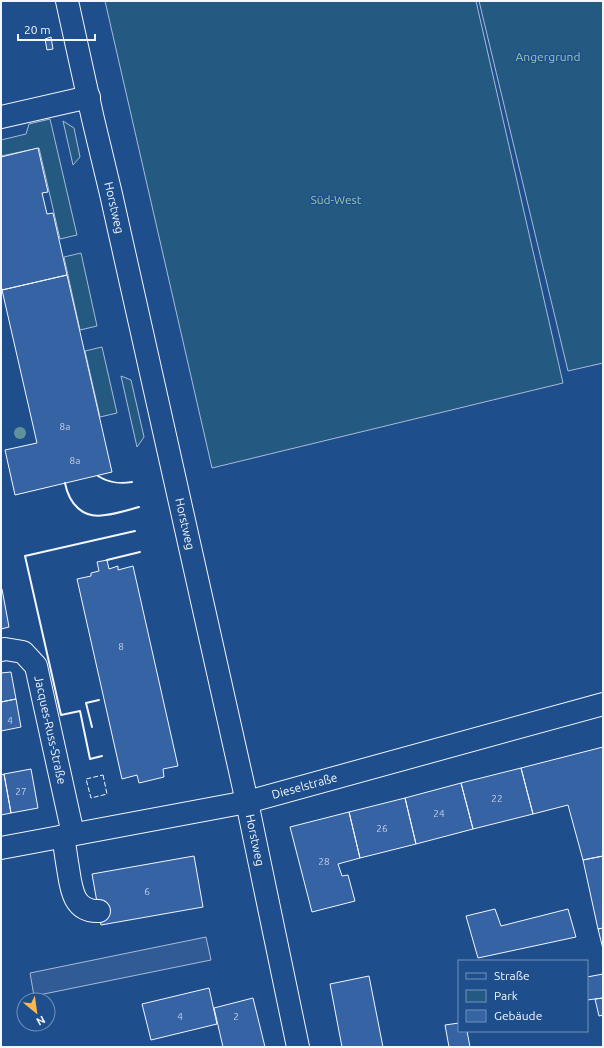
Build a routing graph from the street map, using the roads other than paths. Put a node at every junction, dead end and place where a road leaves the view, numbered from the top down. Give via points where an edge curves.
1 (67, 1) edge
2 (89, 97) junction
3 (1, 117) edge
4 (1, 650) edge
5 (603, 704) edge
6 (247, 802) junction
7 (68, 835) junction
8 (1, 848) edge
9 (99, 912) dead end
10 (298, 1047) edge

1 - 2 street, Horstweg
2 - 3 street
2 - 6 street, Horstweg
4 - 7 street, Jacques-Russ-Straße via 23,652 36,666
5 - 6 street, Dieselstraße
6 - 7 street, Dieselstraße
6 - 10 street, Horstweg
7 - 8 street, Dieselstraße
7 - 9 street, Jacques-Russ-Straße via 72,890 75,898 86,910

